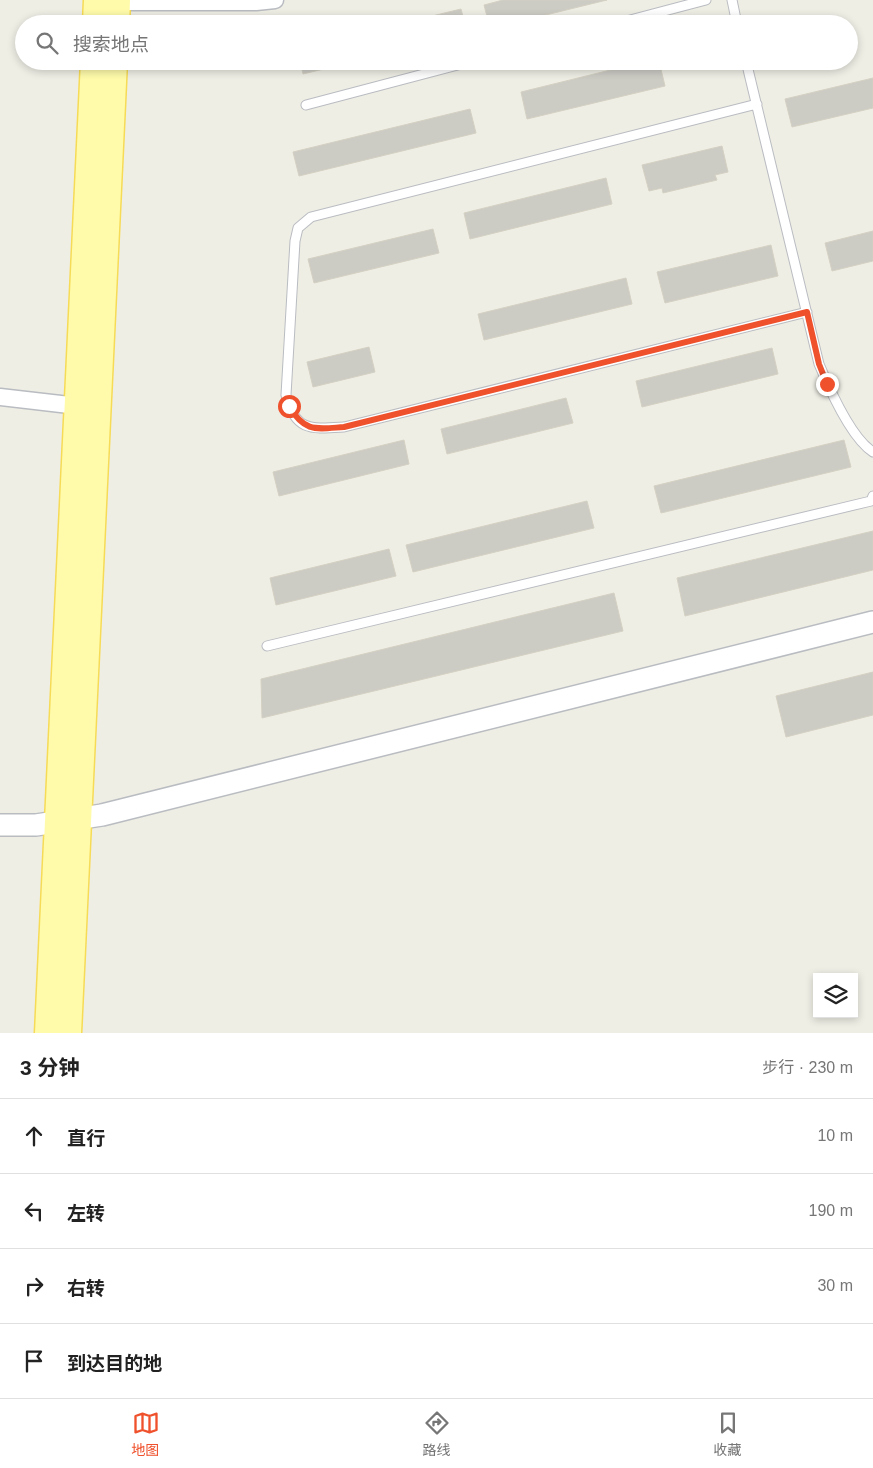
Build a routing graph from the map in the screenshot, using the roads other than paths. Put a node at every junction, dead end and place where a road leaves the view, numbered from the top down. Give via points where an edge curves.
1 (275, 0) edge
2 (706, 0) edge
3 (732, 0) edge
4 (112, 6) edge
5 (650, 15) edge
6 (735, 15) edge
7 (94, 70) edge
8 (113, 70) edge
9 (439, 70) edge
10 (748, 70) edge
11 (757, 104) junction
12 (306, 105) dead end
13 (807, 312) junction
14 (0, 397) edge
15 (78, 406) junction
16 (873, 452) edge
17 (873, 496) edge
18 (873, 622) edge
19 (267, 646) dead end
20 (68, 820) junction
21 (0, 825) edge
22 (48, 1033) edge
23 (68, 1033) edge

1 - 4 street
2 - 5 lane
3 - 6 lane
7 - 15 main road
8 - 20 main road
9 - 12 lane
10 - 11 lane
11 - 13 lane
11 - 13 lane via 311,217 298,228 295,242 286,395 296,417 306,426 316,429 344,427
13 - 16 lane via 819,364 834,400 862,442
14 - 15 street
15 - 20 main road
17 - 19 lane via 871,501
18 - 20 street via 121,810
20 - 21 street via 36,825
20 - 22 main road
20 - 23 main road

